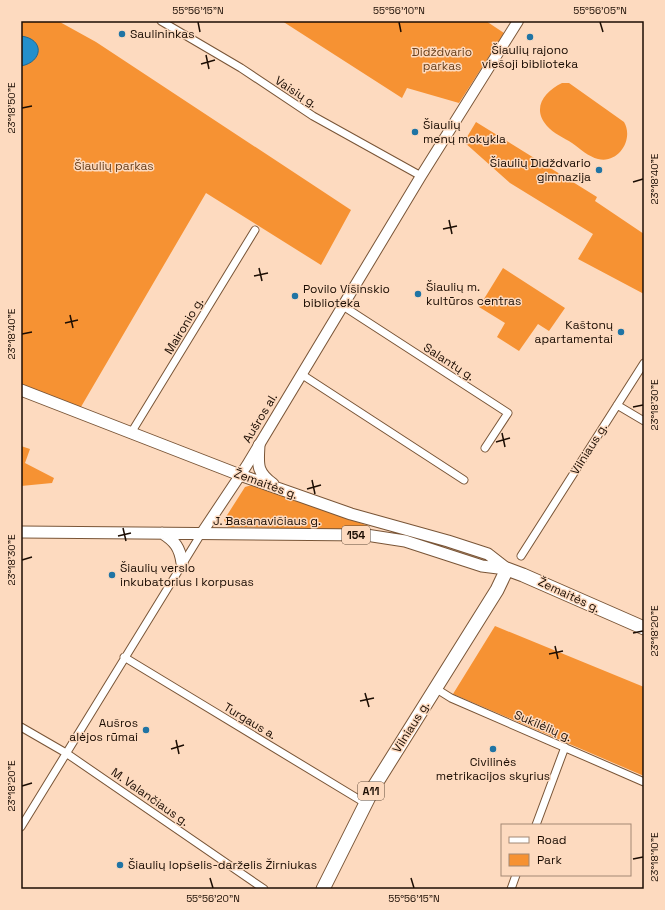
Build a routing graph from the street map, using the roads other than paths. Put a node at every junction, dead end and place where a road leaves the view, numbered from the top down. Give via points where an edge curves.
1 (161, 21) edge
2 (518, 21) edge
3 (421, 176) junction
4 (255, 230) dead end
5 (343, 306) junction
6 (644, 363) edge
7 (302, 374) junction
8 (21, 390) edge
9 (617, 405) junction
10 (644, 421) edge
11 (131, 433) junction
12 (259, 445) junction
13 (485, 448) dead end
14 (240, 475) junction
15 (464, 480) dead end
16 (280, 489) junction
17 (21, 532) edge
18 (162, 533) junction
19 (201, 534) junction
20 (521, 556) dead end
21 (182, 563) junction
22 (507, 569) junction
23 (644, 628) edge
24 (124, 657) junction
25 (435, 688) junction
26 (21, 727) edge
27 (565, 747) junction
28 (66, 753) junction
29 (644, 782) edge
30 (365, 803) junction
31 (536, 824) edge
32 (21, 827) edge
33 (516, 876) edge
34 (264, 889) edge
35 (323, 889) edge
36 (511, 889) edge

1 - 3 street, Vaisių g. via 241,68 313,116
2 - 3 main road, Aušros al.
3 - 5 main road, Aušros al.
4 - 11 street, Maironio g.
5 - 7 main road, Aušros al.
5 - 13 street, Salantų g. via 508,413
6 - 9 street, Vilniaus g.
7 - 12 main road, Aušros al.
7 - 15 street
8 - 11 main road, Žemaitės g.
9 - 10 street
9 - 20 street, Vilniaus g.
11 - 14 main road, Žemaitės g.
12 - 14 main road, Aušros al.
12 - 16 main road via 258,468 265,478
14 - 16 main road, Žemaitės g.
14 - 19 main road, Aušros al.
16 - 22 main road, Žemaitės g. via 351,514 488,554
17 - 18 main road, J. Basanavičiaus g. / 154
18 - 19 main road, J. Basanavičiaus g. / 154
18 - 21 main road via 172,539 178,547
19 - 21 street, Aušros al.
19 - 22 main road, J. Basanavičiaus g. / 154 via 366,535 405,541 482,566
21 - 24 street, Aušros al.
22 - 23 highway, Žemaitės g.
22 - 25 highway, Vilniaus g. / A11 via 497,590
24 - 28 street, Aušros al.
24 - 30 street, Turgaus a.
25 - 27 street, Sukilėlių g. via 451,698
25 - 30 highway, Vilniaus g. / A11
26 - 28 street, M. Valančiaus g.
27 - 29 street, Sukilėlių g.
27 - 31 street
28 - 32 street, Aušros al.
28 - 34 street, M. Valančiaus g.
30 - 35 highway, Vilniaus g. / A11
33 - 36 street

